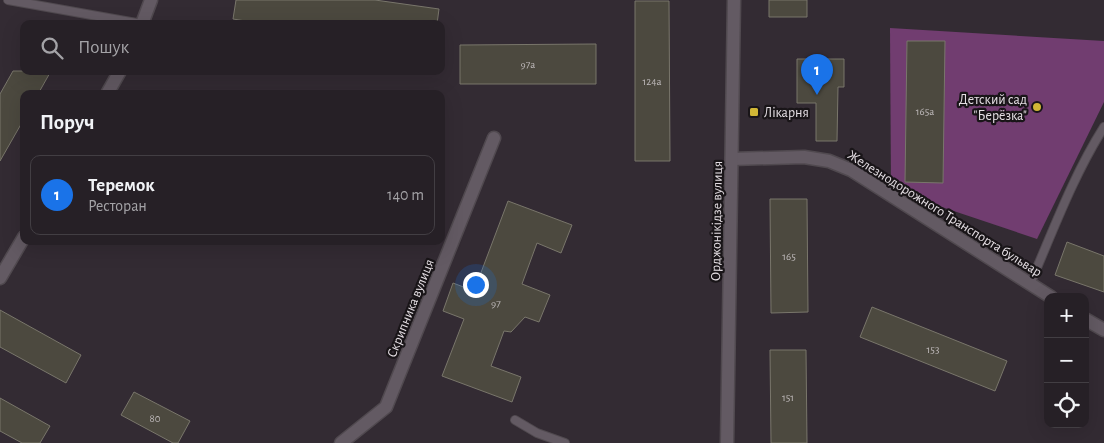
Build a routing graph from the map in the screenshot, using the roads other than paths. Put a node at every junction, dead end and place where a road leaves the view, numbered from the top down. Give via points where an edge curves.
1 (8, 0) edge
2 (151, 0) edge
3 (734, 0) edge
4 (120, 20) edge
5 (144, 20) edge
6 (118, 75) edge
7 (109, 90) edge
8 (1104, 126) edge
9 (494, 138) dead end
10 (732, 158) junction
11 (20, 244) edge
12 (0, 278) edge
13 (1030, 284) junction
14 (1045, 293) edge
15 (1089, 321) edge
16 (1104, 330) edge
17 (515, 420) dead end
18 (341, 443) edge
19 (565, 443) edge
20 (727, 443) edge

1 - 4 lane
2 - 5 street
3 - 10 street, Орджонікідзе вулиця
6 - 7 street
8 - 13 lane via 1071,188
9 - 18 street, Скрипника вулиця via 386,407
10 - 13 street, Железнодорожного Транспорта бульвар via 804,157 829,161 851,170
10 - 20 street, Орджонікідзе вулиця
11 - 12 street
13 - 14 street, Железнодорожного Транспорта бульвар
15 - 16 street
17 - 19 lane via 537,433

